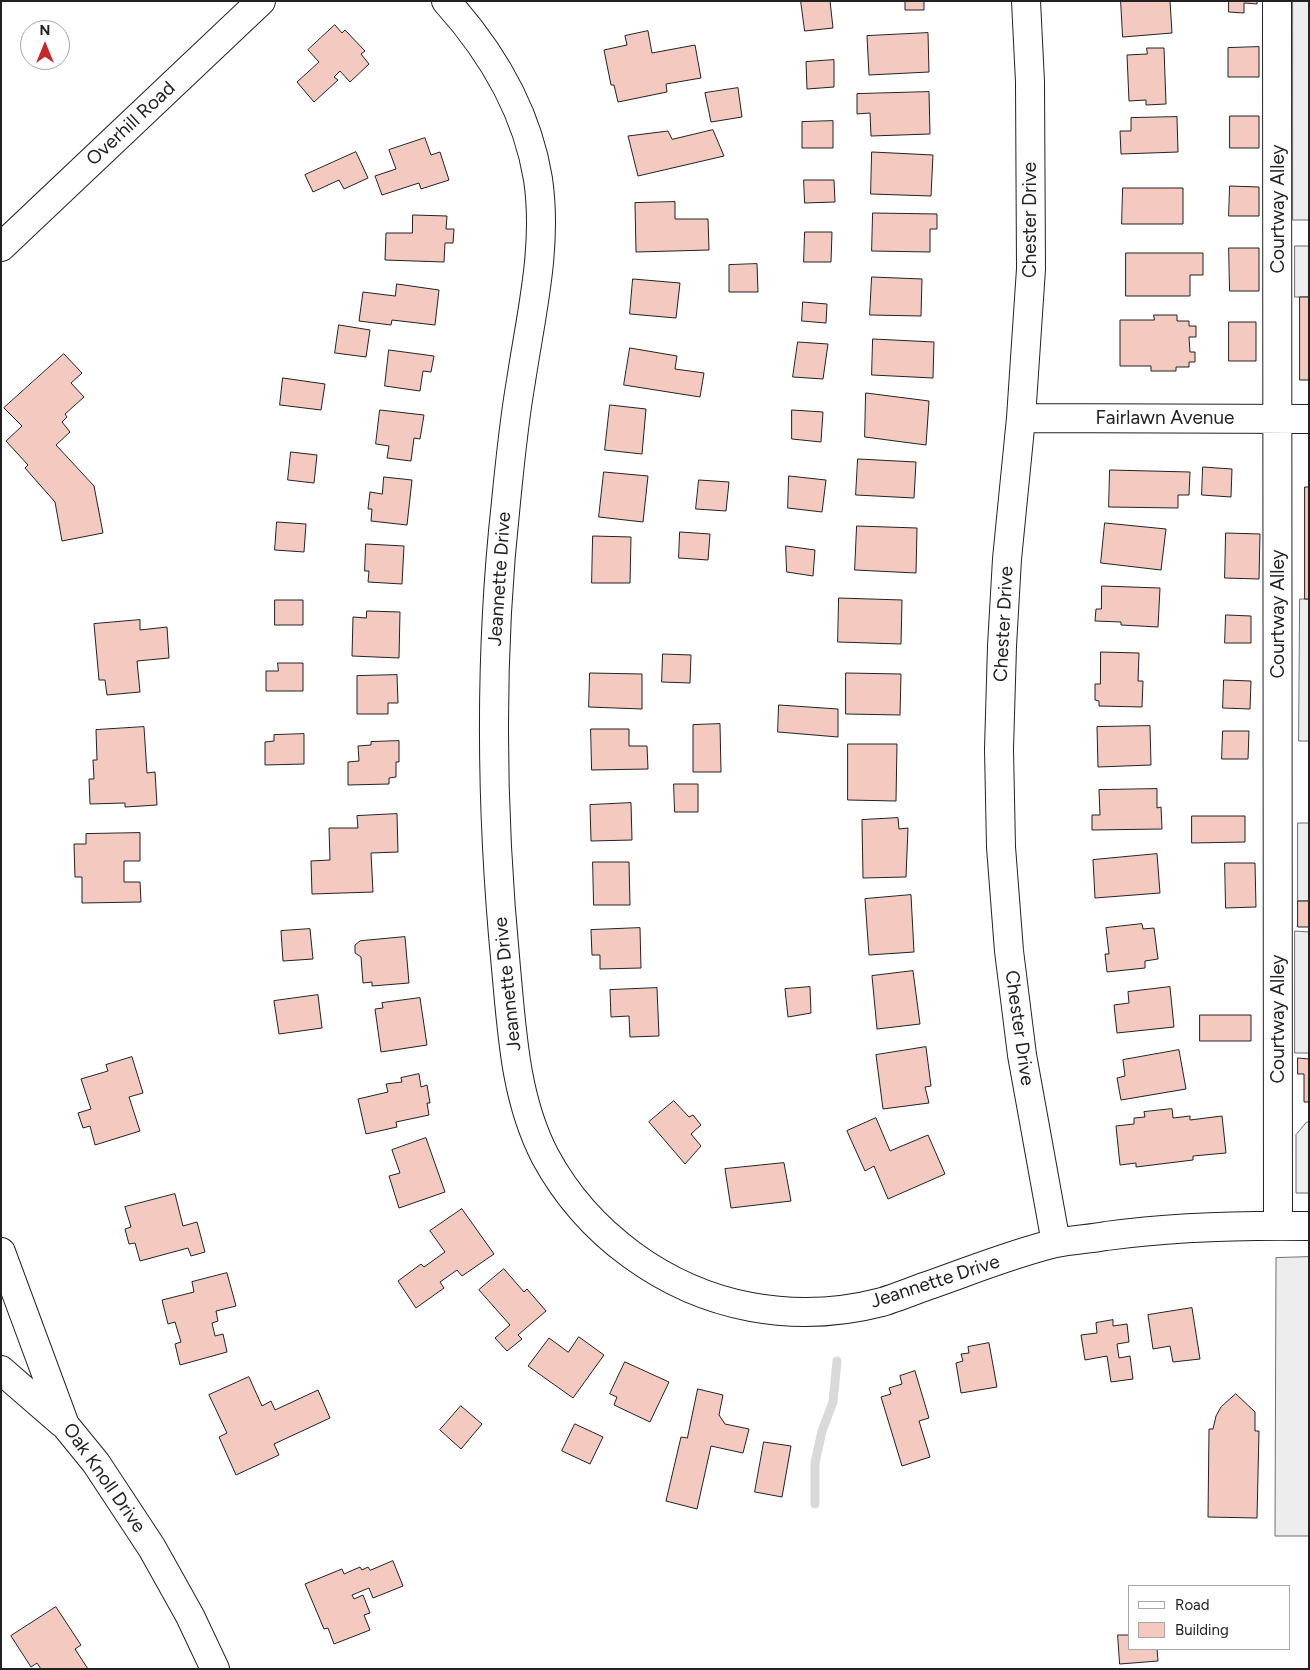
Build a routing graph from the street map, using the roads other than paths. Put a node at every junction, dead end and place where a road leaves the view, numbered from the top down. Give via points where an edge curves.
1 (261, 1) edge
2 (446, 1) edge
3 (1026, 1) edge
4 (1277, 1) edge
5 (1, 247) edge
6 (1021, 418) junction
7 (1278, 419) junction
8 (1309, 419) edge
9 (1278, 1226) junction
10 (1309, 1226) edge
11 (1056, 1243) junction
12 (1, 1252) edge
13 (1, 1370) edge
14 (65, 1426) junction
15 (215, 1669) edge

1 - 5 street, Overhill Road
2 - 11 street, Jeannette Drive via 490,56 521,116 532,151 542,218 540,259 505,508 496,633 494,748 499,898 514,1054 519,1084 546,1157 584,1211 633,1257 692,1289 756,1308 808,1312 884,1301
3 - 6 street, Chester Drive via 1031,269
4 - 7 street, Courtway Alley
6 - 7 street, Fairlawn Avenue
6 - 11 street, Chester Drive via 1002,646 1001,847 1022,1055
7 - 8 street, Fairlawn Avenue
7 - 9 street, Courtway Alley
9 - 10 street, Jeannette Drive
9 - 11 street, Jeannette Drive via 1157,1229
12 - 14 street, Oak Knoll Drive
13 - 14 street
14 - 15 street, Oak Knoll Drive via 96,1462 152,1548

